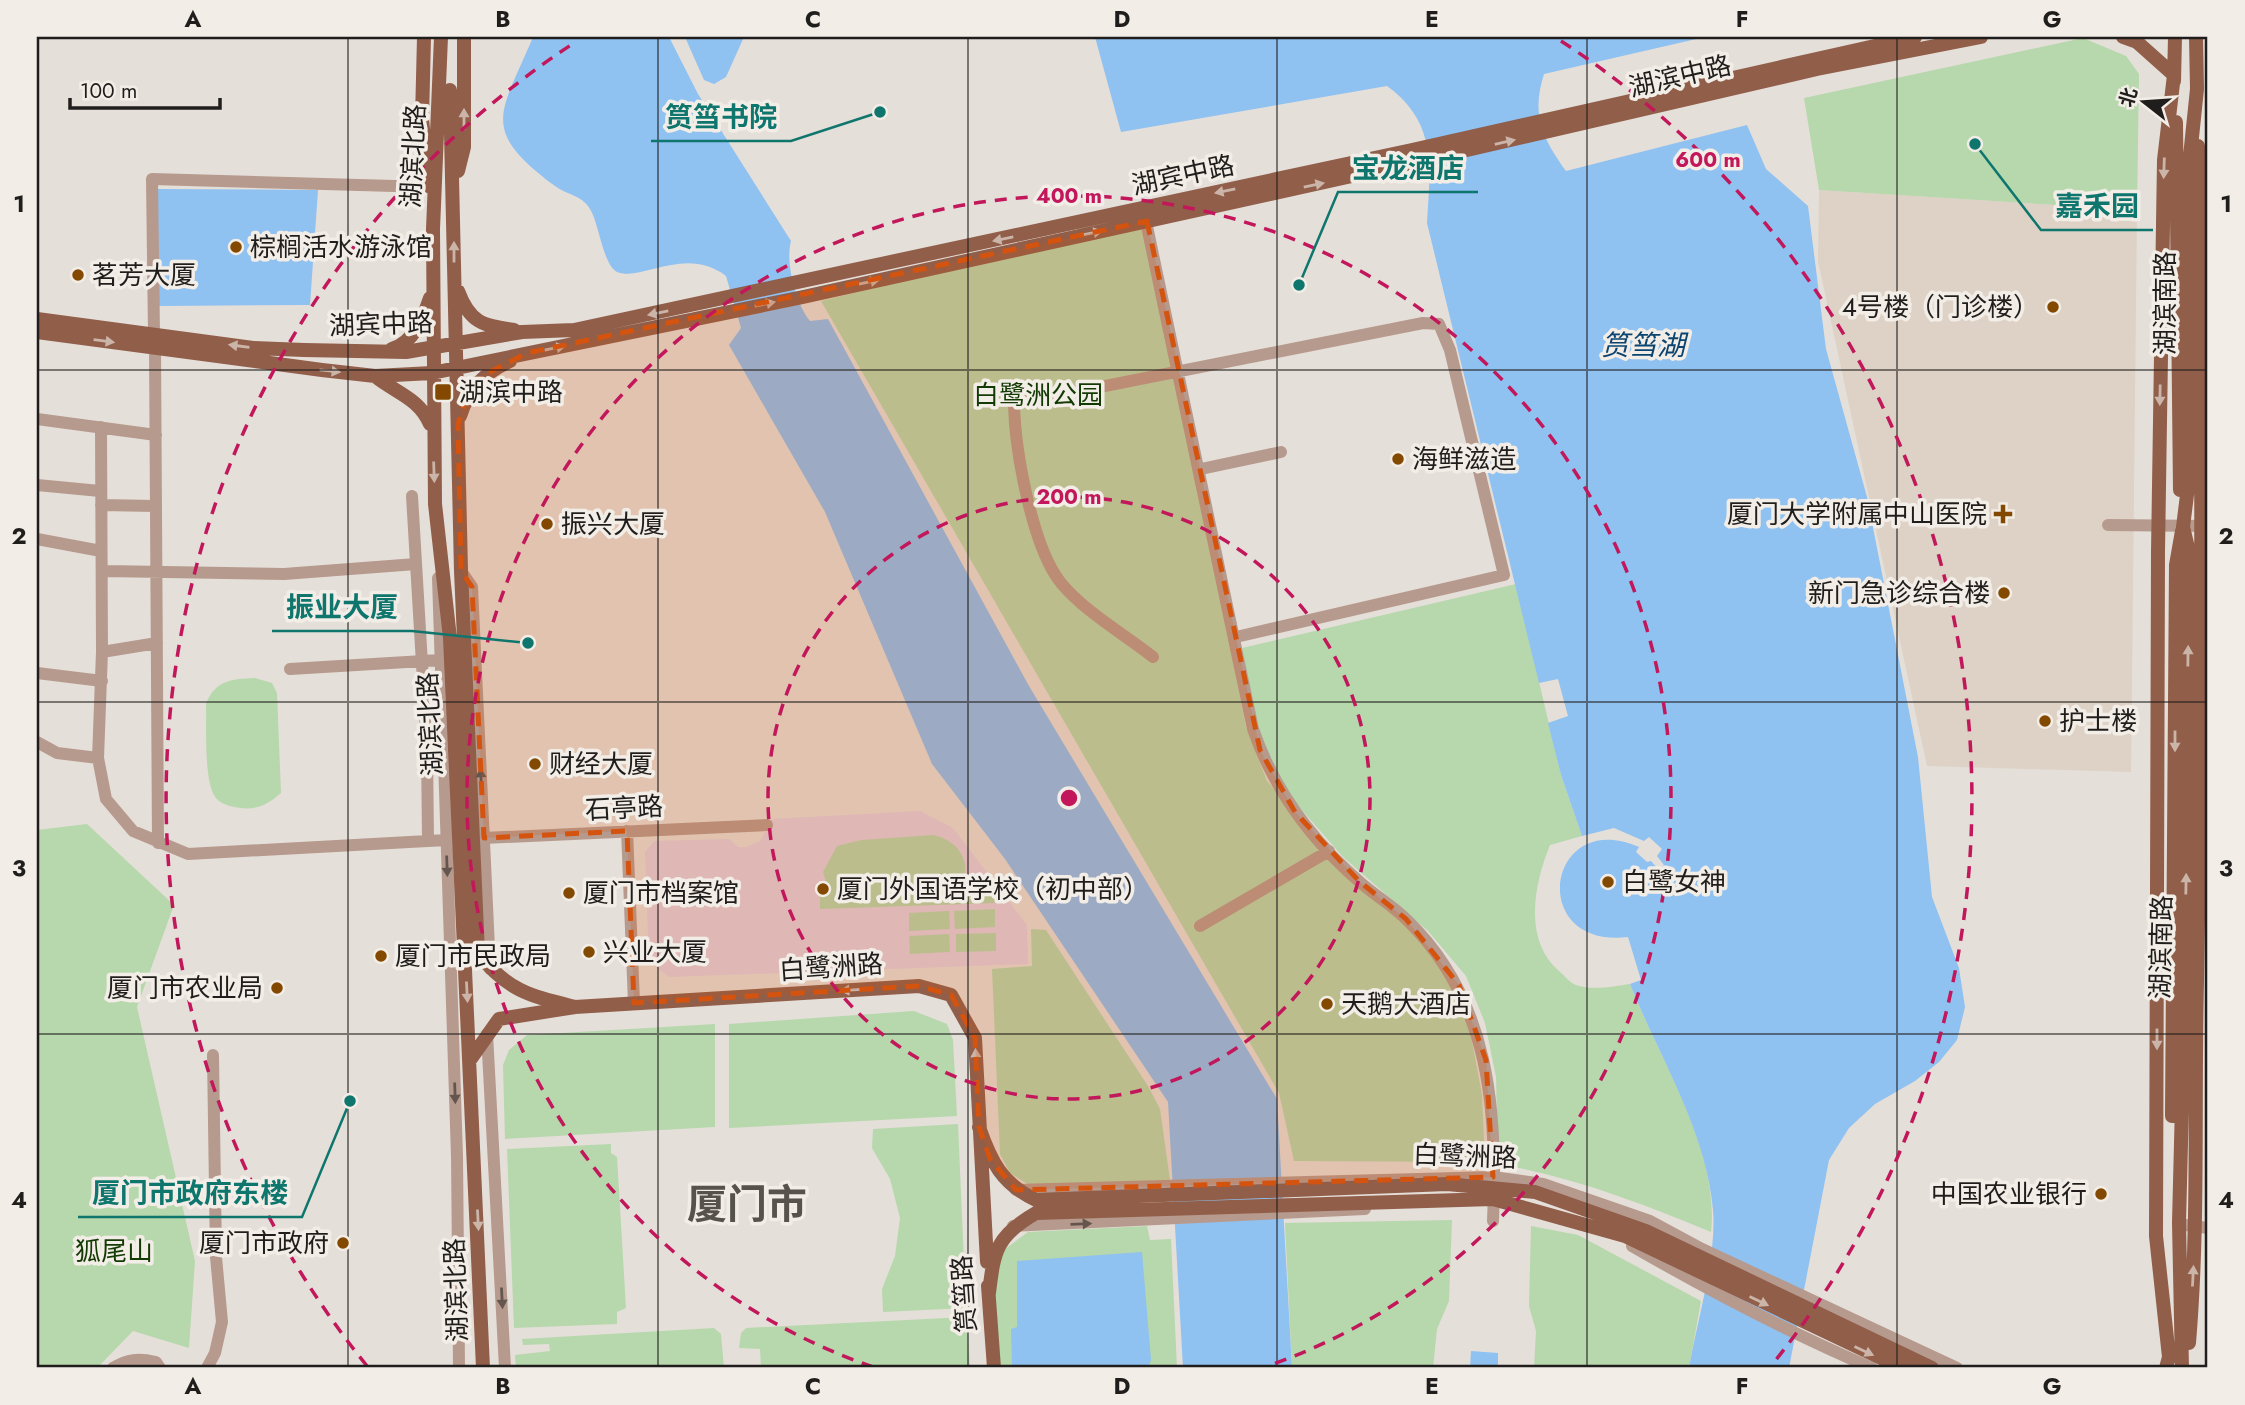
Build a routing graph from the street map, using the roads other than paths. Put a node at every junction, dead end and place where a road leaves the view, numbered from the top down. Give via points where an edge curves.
1 (424, 37) edge
2 (441, 37) edge
3 (451, 37) edge
4 (464, 37) edge
5 (1915, 37) edge
6 (1981, 37) edge
7 (2123, 37) edge
8 (2175, 37) edge
9 (2196, 37) edge
10 (1882, 40) edge
11 (2208, 62) edge
12 (2174, 75) junction
13 (2197, 89) junction
14 (1552, 125) junction
15 (454, 186) junction
16 (429, 187) junction
17 (1145, 215) junction
18 (433, 229) junction
19 (454, 281) junction
20 (433, 286) junction
21 (726, 306) junction
22 (37, 318) edge
23 (37, 332) edge
24 (522, 332) junction
25 (154, 341) junction
26 (454, 345) junction
27 (434, 348) junction
28 (384, 352) junction
29 (527, 353) junction
30 (455, 367) junction
31 (1180, 372) junction
32 (432, 373) junction
33 (375, 376) junction
34 (37, 418) edge
35 (458, 424) junction
36 (101, 427) junction
37 (433, 432) junction
38 (156, 435) junction
39 (1280, 452) dead end
40 (1200, 469) junction
41 (37, 485) edge
42 (412, 496) dead end
43 (100, 498) junction
44 (435, 504) junction
45 (155, 506) junction
46 (2108, 525) dead end
47 (2159, 526) junction
48 (2206, 526) edge
49 (2183, 527) junction
50 (37, 539) edge
51 (101, 551) junction
52 (416, 564) junction
53 (155, 570) junction
54 (104, 571) junction
55 (461, 571) junction
56 (1236, 637) junction
57 (157, 643) junction
58 (102, 652) junction
59 (1153, 657) dead end
60 (440, 660) junction
61 (421, 661) junction
62 (290, 669) dead end
63 (37, 673) edge
64 (102, 681) junction
65 (37, 742) edge
66 (98, 758) junction
67 (767, 825) dead end
68 (627, 831) junction
69 (484, 838) junction
70 (428, 840) junction
71 (446, 840) junction
72 (158, 843) junction
73 (1329, 851) junction
74 (1200, 926) dead end
75 (478, 953) joint
76 (490, 969) junction
77 (634, 1003) junction
78 (575, 1007) junction
79 (487, 1034) junction
80 (213, 1055) dead end
81 (470, 1060) junction
82 (979, 1127) junction
83 (1493, 1192) junction
84 (1169, 1203) junction
85 (984, 1217) joint
86 (1493, 1221) dead end
87 (2179, 1223) junction
88 (2202, 1228) edge
89 (1699, 1265) junction
90 (989, 1293) junction
91 (1826, 1327) junction
92 (2168, 1365) edge
93 (113, 1368) edge
94 (160, 1368) edge
95 (207, 1368) edge
96 (460, 1368) edge
97 (483, 1368) edge
98 (505, 1368) edge
99 (994, 1368) edge
100 (1872, 1368) edge
101 (1902, 1368) edge
102 (1931, 1368) edge
103 (1957, 1368) edge
104 (2184, 1368) edge

1 - 16 main road via 422,119
2 - 18 main road, 湖滨北路
3 - 15 main road, 湖滨北路
15 -> 4 main road via 464,147
5 - 10 main road
6 - 14 main road, 湖滨中路
7 - 12 main road via 2137,42
8 - 12 main road, 湖滨南路
9 - 13 main road, 湖滨南路
10 - 14 main road
11 - 13 main road
12 -> 47 main road via 2164,160
12 - 49 main road, 湖滨南路 via 2178,459
13 - 48 main road
13 - 49 main road, 湖滨南路 via 2189,166 2190,463
14 - 17 main road, 湖宾中路
19 -> 15 main road, 湖滨北路
16 - 18 main road
16 - 25 street via 152,179
17 - 21 main road, 湖宾中路
17 - 31 street
18 - 20 main road, 湖滨北路
19 - 24 main road via 464,309 475,321
19 - 26 main road, 湖滨北路
20 - 27 main road, 湖滨北路
20 - 28 main road via 417,328 404,345
21 -> 24 main road, 湖宾中路 via 574,330
29 -> 21 main road
22 - 25 main road, 湖宾中路
23 -> 25 main road
24 - 26 main road, 湖宾中路
28 -> 25 main road, 湖宾中路
25 -> 33 main road
25 - 38 street
26 - 27 main road, 湖宾中路
26 - 30 main road, 湖滨北路
27 - 28 main road, 湖宾中路
27 - 32 main road, 湖滨北路
29 - 30 main road
29 - 35 main road via 482,376 465,401
30 - 32 main road
30 - 35 main road, 湖滨北路
31 - 40 street
31 - 56 street via 1423,323 1439,324 1450,350 1504,575
31 - 59 street via 1014,404 1014,431 1025,486 1043,545 1061,583
32 - 33 main road
32 - 37 main road, 湖滨北路
33 - 37 main road via 424,409
34 - 36 street
35 - 55 main road, 湖滨北路
36 - 38 street
36 - 43 street
37 -> 44 main road, 湖滨北路
38 - 45 street
39 - 40 street
40 - 56 street
41 - 43 street
42 - 52 street
43 - 45 street
43 - 51 street
44 - 60 street
44 -> 81 main road, 湖滨北路 via 450,638
45 - 53 street
46 - 47 street
47 - 49 street
47 -> 92 main road via 2156,1236
48 - 49 street
48 - 88 main road via 2194,1121
87 -> 49 main road, 湖滨南路 via 2189,552
49 -> 92 main road, 湖滨南路 via 2176,565
50 - 51 street
51 - 54 street
52 - 53 street via 284,574
52 - 61 street
53 - 54 street
53 - 57 street
54 - 58 street
69 -> 55 street via 472,587
55 - 75 main road, 湖滨北路
56 - 73 street via 1253,729 1275,783
57 - 58 street
57 - 72 street
58 - 64 street
60 - 61 street
60 - 71 street
61 - 62 street
61 - 70 street
63 - 64 street
64 - 66 street
65 - 66 street via 57,753
66 - 72 street via 107,799 118,816
67 - 68 street, 石亭路
68 - 69 street, 石亭路
68 - 77 street
69 - 76 street
70 - 71 street
70 - 72 street via 188,854
71 -> 96 street
73 - 74 street
73 - 83 street via 1406,919 1459,985 1486,1060
75 - 76 main road, 白鹭洲路
76 - 78 main road, 白鹭洲路 via 525,995
77 - 78 main road, 白鹭洲路
82 -> 77 main road, 白鹭洲路 via 975,1038 951,995 919,986
78 - 79 main road, 白鹭洲路 via 499,1019
79 - 81 main road, 白鹭洲路
79 -> 98 street
80 - 95 street via 216,1257 222,1322
81 -> 97 main road, 湖滨北路
82 - 84 main road, 白鹭洲路 via 990,1160 1016,1191 1036,1200
82 - 85 main road, 白鹭洲路
83 - 84 main road, 白鹭洲路 via 1288,1210
83 - 84 main road, 白鹭洲路 via 1447,1184 1286,1186
83 - 86 street
83 - 89 street, 白鹭洲路 via 1629,1244
83 - 89 main road, 白鹭洲路 via 1535,1192 1646,1231
90 -> 84 main road, 白鹭洲路 via 994,1251 1013,1226 1035,1213
85 - 90 main road, 筼筜路
87 - 88 street
87 - 104 main road, 湖滨南路
104 -> 88 main road
89 - 91 main road, 白鹭洲路
89 -> 91 street, 白鹭洲路
90 - 99 main road, 筼筜路
91 - 100 street, 白鹭洲路
91 -> 101 main road, 白鹭洲路
91 - 102 main road, 白鹭洲路
91 - 103 street, 白鹭洲路
93 - 94 street via 140,1358 156,1362

